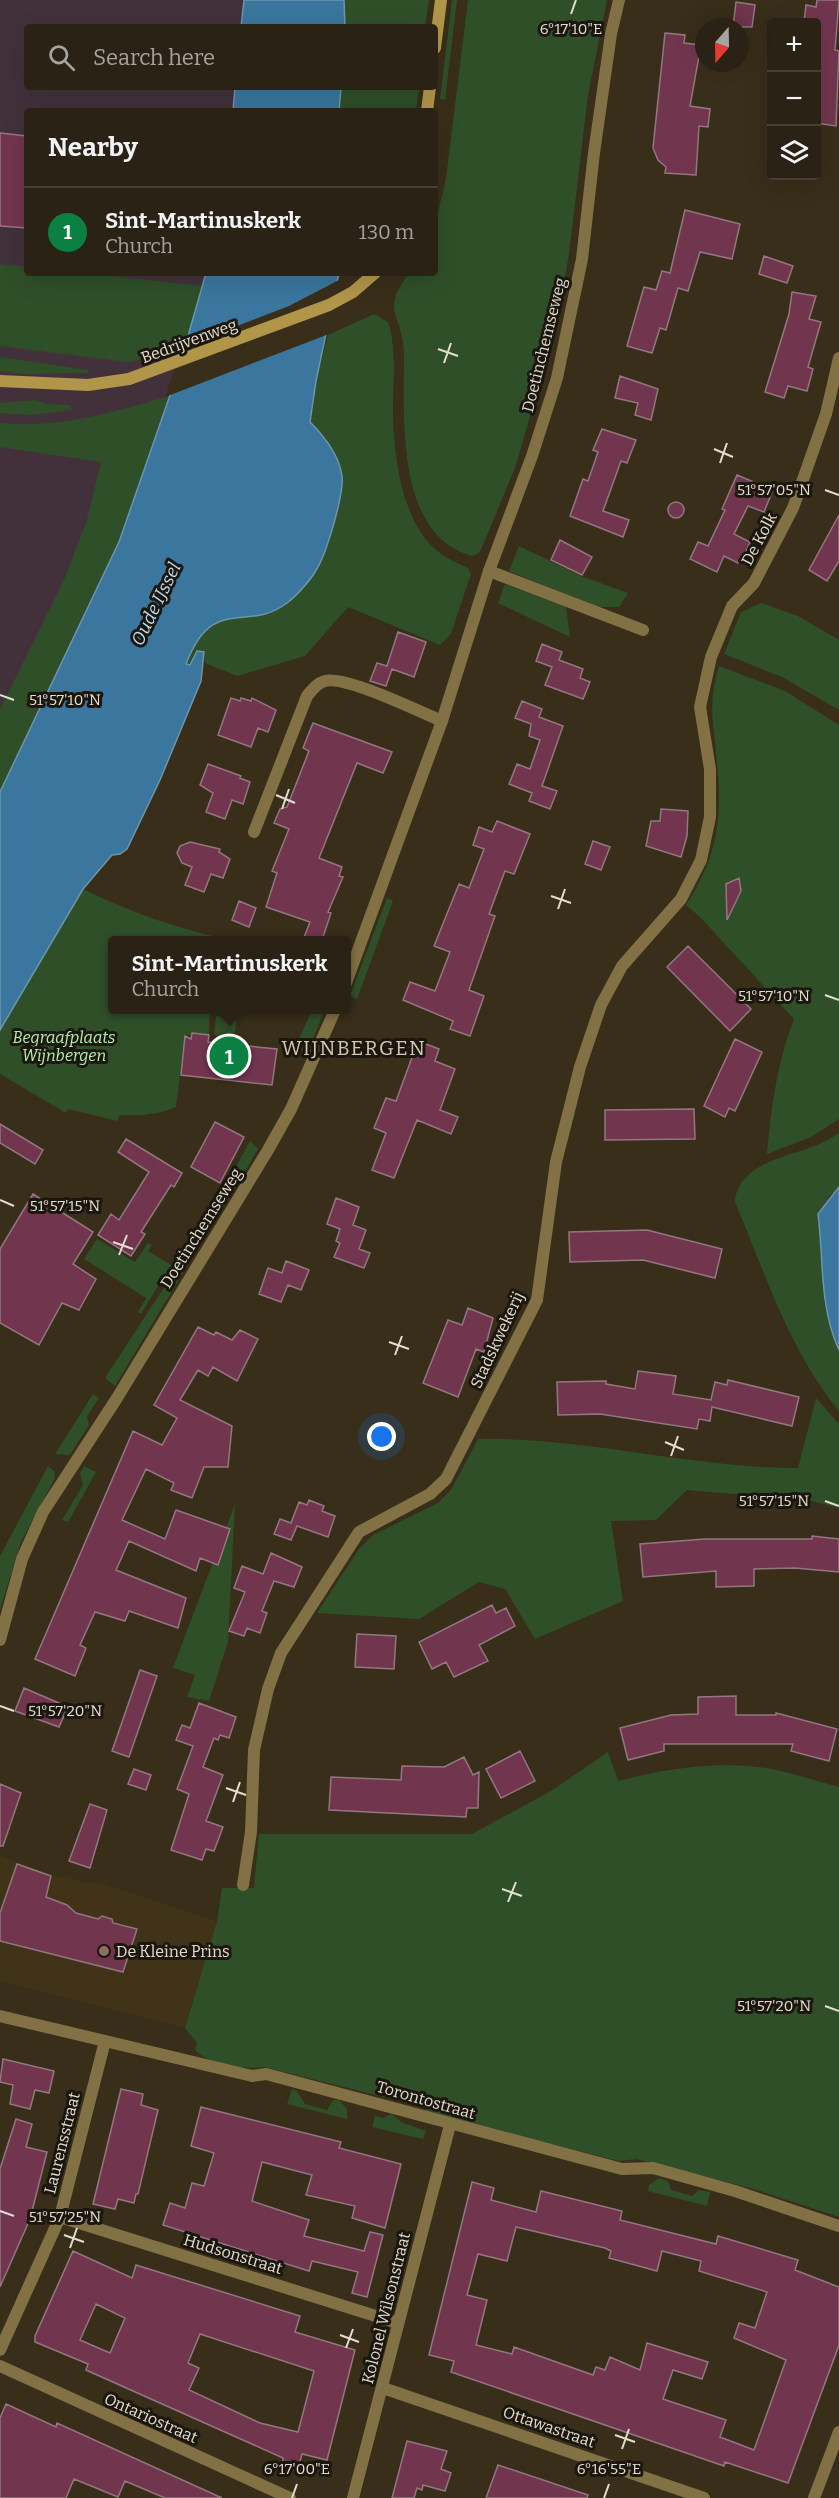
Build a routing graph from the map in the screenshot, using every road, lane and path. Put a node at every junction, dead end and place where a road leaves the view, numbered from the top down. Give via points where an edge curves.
1 (441, 0) edge
2 (620, 0) edge
3 (438, 24) edge
4 (430, 90) edge
5 (427, 108) edge
6 (372, 276) edge
7 (839, 358) edge
8 (0, 381) edge
9 (489, 571) junction
10 (643, 630) dead end
11 (711, 657) joint
12 (442, 721) junction
13 (254, 832) dead end
14 (351, 969) edge
15 (333, 1014) edge
16 (0, 1640) edge
17 (243, 1885) dead end
18 (0, 2016) edge
19 (105, 2042) junction
20 (450, 2125) junction
21 (60, 2217) junction
22 (839, 2226) edge
23 (398, 2323) junction
24 (0, 2350) edge
25 (0, 2366) edge
26 (383, 2388) junction
27 (839, 2432) edge
28 (290, 2498) edge
29 (353, 2498) edge
30 (704, 2498) edge
31 (813, 2498) edge

1 - 3 main road
2 - 9 street, Doetinchemseweg via 611,34 582,259 557,378
4 - 5 main road
6 - 8 main road, Bedrijvenweg via 353,292 300,317 129,380 88,385
7 - 11 street, De Kolk via 826,414 793,508 754,583 732,606
9 - 10 street
9 - 12 street, Doetinchemseweg
11 - 17 street, Stadskwekerij via 700,707 710,769 710,817 701,860 681,899 622,966 601,1005 580,1067 556,1162 537,1300 446,1479 430,1494 359,1532 281,1653 254,1750 251,1832
12 - 13 street via 347,682 325,681 316,685 307,696
12 - 14 street, Doetinchemseweg
15 - 16 street, Doetinchemseweg via 291,1109 268,1150 43,1512 22,1559
18 - 19 street, Torontostraat
19 - 20 street, Torontostraat via 252,2076 266,2074 411,2111
19 - 21 street, Laurensstraat
20 - 22 street, Torontostraat via 622,2169 653,2168
20 - 23 street, Kolonel Wilsonstraat
21 - 23 street, Hudsonstraat
21 - 24 street, Laurensstraat
23 - 26 street, Kolonel Wilsonstraat
25 - 28 street, Ontariostraat
26 - 29 street, Kolonel Wilsonstraat
26 - 30 street, Ottawastraat
27 - 31 street

